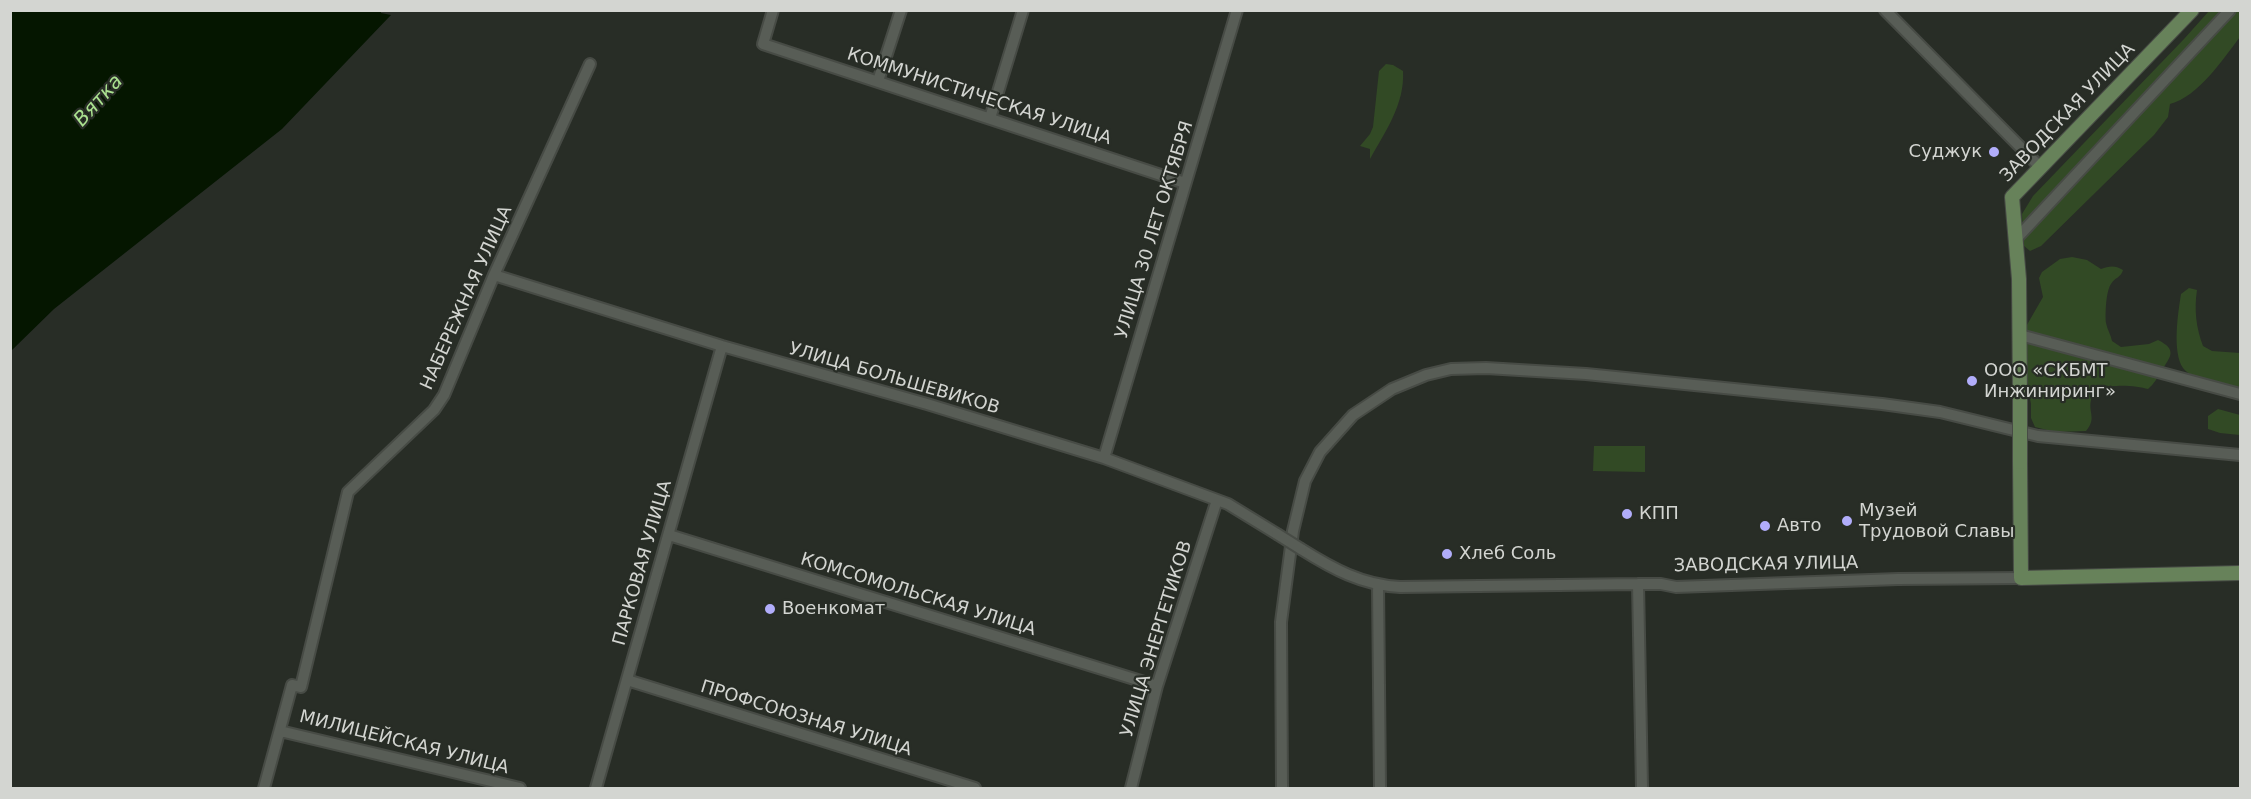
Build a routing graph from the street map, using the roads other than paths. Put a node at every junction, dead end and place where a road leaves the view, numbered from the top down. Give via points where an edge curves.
1 (773, 10) edge
2 (900, 10) edge
3 (1023, 10) edge
4 (1237, 10) edge
5 (1885, 10) edge
6 (2192, 10) edge
7 (2230, 10) edge
8 (590, 64) dead end
9 (878, 81) junction
10 (990, 118) junction
11 (2040, 167) junction
12 (1185, 183) junction
13 (2016, 240) junction
14 (494, 274) junction
15 (2020, 334) junction
16 (722, 346) junction
17 (2241, 394) edge
18 (2241, 455) edge
19 (1104, 458) junction
20 (1217, 500) junction
21 (669, 535) junction
22 (1301, 549) joint
23 (2241, 573) edge
24 (2021, 578) junction
25 (1638, 584) junction
26 (1378, 585) junction
27 (627, 680) junction
28 (1157, 686) junction
29 (280, 731) junction
30 (264, 789) edge
31 (520, 789) edge
32 (596, 789) edge
33 (975, 789) edge
34 (1131, 789) edge
35 (1282, 789) edge
36 (1380, 789) edge
37 (1642, 789) edge

1 - 9 street, КОММУНИСТИЧЕСКАЯ УЛИЦА via 763,44
2 - 9 street
3 - 10 street
4 - 12 street, УЛИЦА 30 ЛЕТ ОКТЯБРЯ
5 - 11 street
6 - 11 main road, ЗАВОДСКАЯ УЛИЦА
7 - 13 street
8 - 14 street, НАБЕРЕЖНАЯ УЛИЦА
9 - 10 street, КОММУНИСТИЧЕСКАЯ УЛИЦА
10 - 12 street, КОММУНИСТИЧЕСКАЯ УЛИЦА
11 - 13 main road, ЗАВОДСКАЯ УЛИЦА via 2012,197
12 - 19 street, УЛИЦА 30 ЛЕТ ОКТЯБРЯ
13 - 15 main road, ЗАВОДСКАЯ УЛИЦА
14 - 16 street, УЛИЦА БОЛЬШЕВИКОВ
14 - 29 street, НАБЕРЕЖНАЯ УЛИЦА via 451,382 434,410 348,492 301,687 292,685
15 - 17 street
15 - 24 main road, ЗАВОДСКАЯ УЛИЦА, bridge
16 - 19 street, УЛИЦА БОЛЬШЕВИКОВ
16 - 21 street, ПАРКОВАЯ УЛИЦА
18 - 35 street via 2055,439 1930,410 1621,378 1486,368 1451,369 1426,375 1392,389 1353,415 1320,452 1305,481 1291,539 1281,622
19 - 20 street, УЛИЦА БОЛЬШЕВИКОВ
20 - 22 street, УЛИЦА БОЛЬШЕВИКОВ, bridge
20 - 28 street, УЛИЦА ЭНЕРГЕТИКОВ
21 - 27 street, ПАРКОВАЯ УЛИЦА
21 - 28 street, КОМСОМОЛЬСКАЯ УЛИЦА
22 - 26 street, ЗАВОДСКАЯ УЛИЦА via 1335,570
23 - 24 main road, ЗАВОДСКАЯ УЛИЦА
24 - 25 street, ЗАВОДСКАЯ УЛИЦА via 1676,587
25 - 26 street, ЗАВОДСКАЯ УЛИЦА
25 - 37 street
26 - 36 street
27 - 32 street, ПАРКОВАЯ УЛИЦА
27 - 33 street, ПРОФСОЮЗНАЯ УЛИЦА
28 - 34 street, УЛИЦА ЭНЕРГЕТИКОВ
29 - 30 street, НАБЕРЕЖНАЯ УЛИЦА
29 - 31 street, МИЛИЦЕЙСКАЯ УЛИЦА

